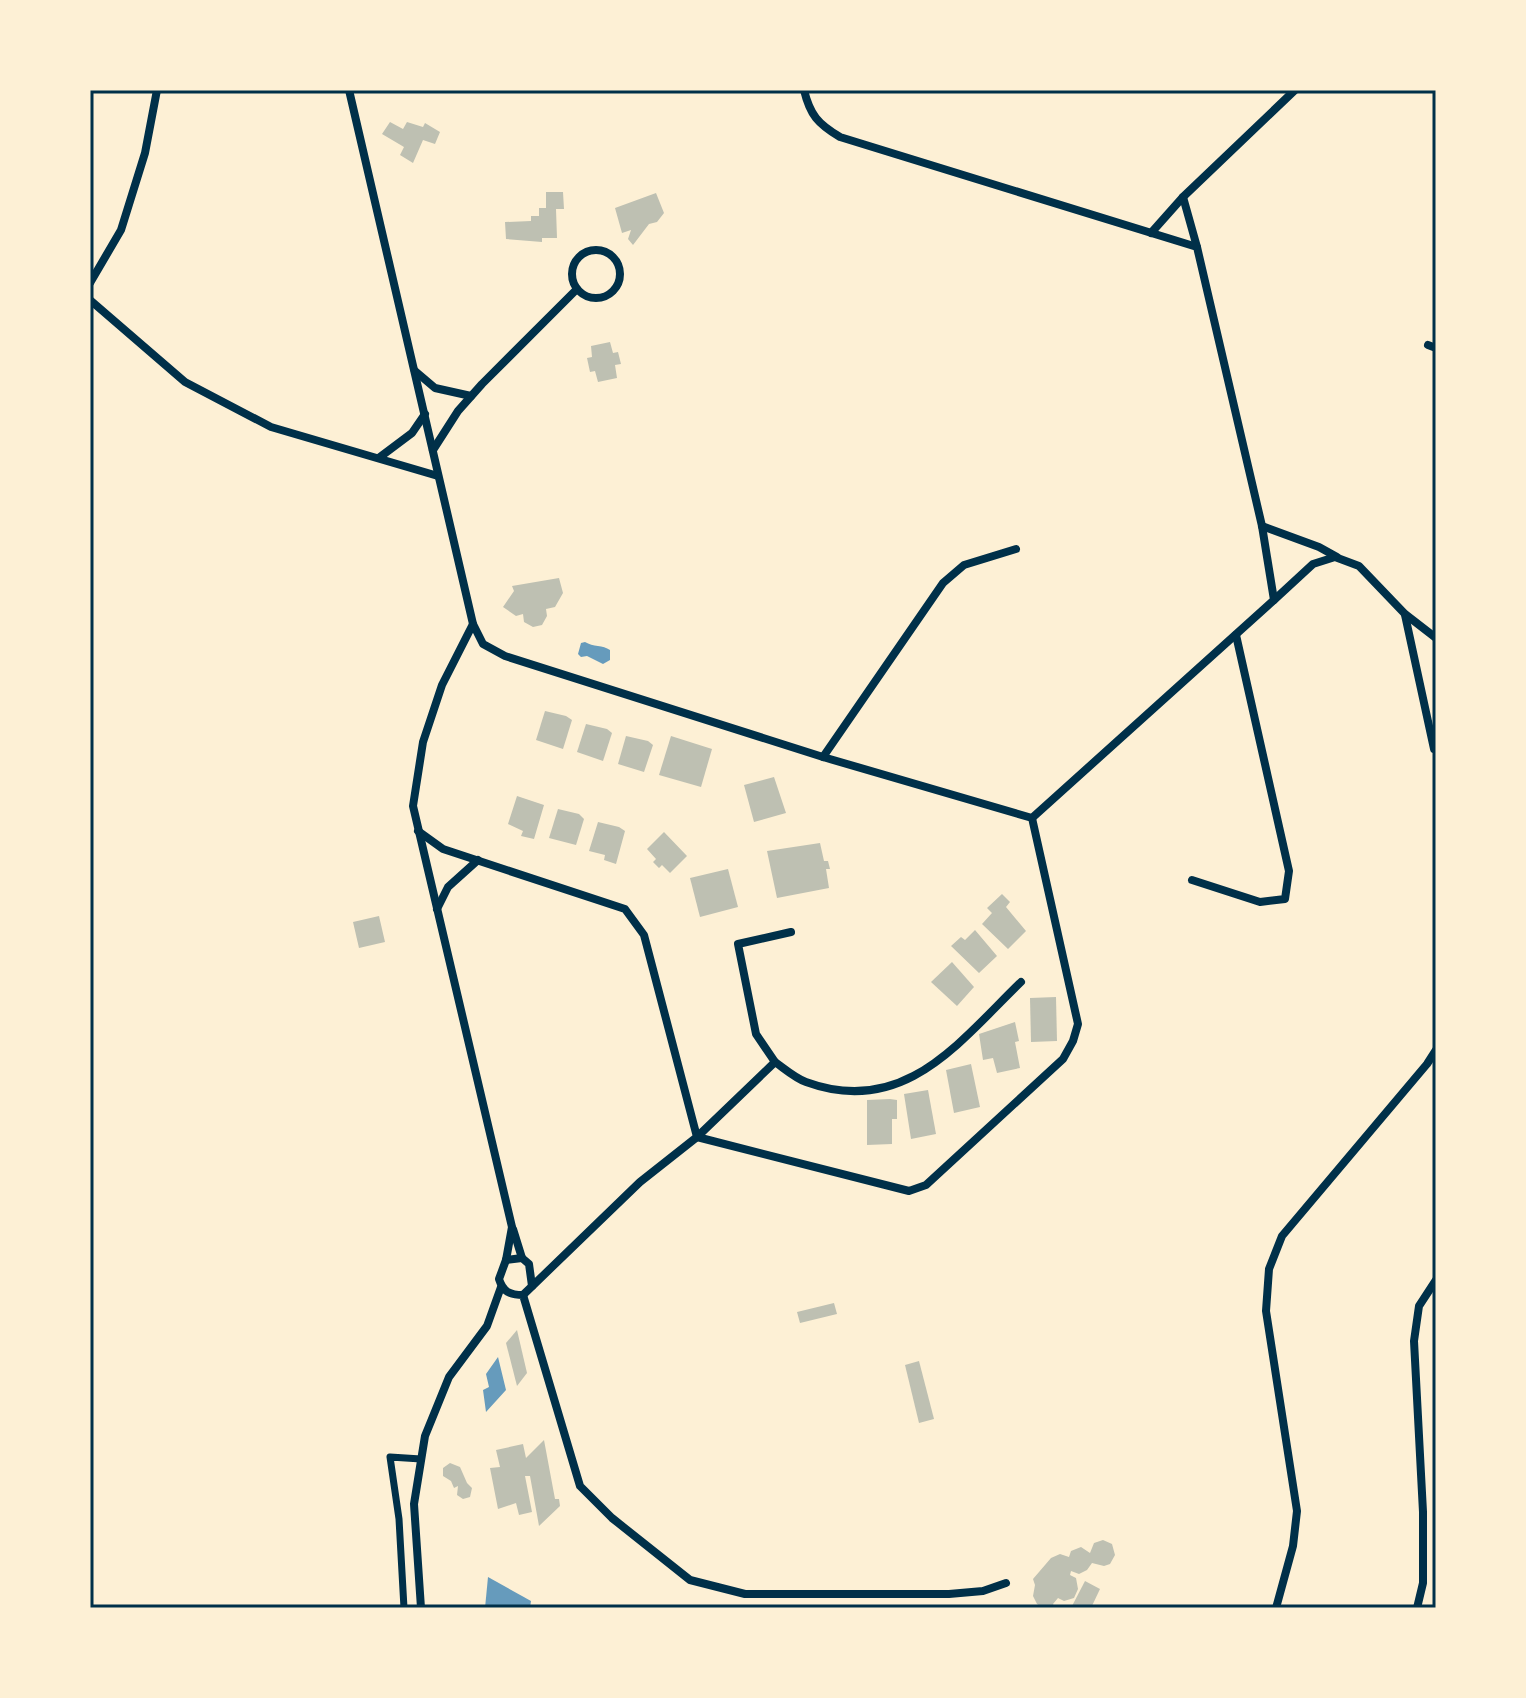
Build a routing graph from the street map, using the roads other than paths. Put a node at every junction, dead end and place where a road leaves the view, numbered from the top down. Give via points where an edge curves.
1 (157, 90) edge
2 (349, 90) edge
3 (804, 90) edge
4 (1295, 90) edge
5 (1183, 197) junction
6 (1151, 233) junction
7 (1197, 247) junction
8 (90, 283) edge
9 (577, 289) junction
10 (90, 300) edge
11 (415, 371) junction
12 (471, 396) junction
13 (425, 414) junction
14 (433, 450) junction
15 (379, 457) junction
16 (438, 476) junction
17 (1262, 526) junction
18 (1016, 549) dead end
19 (1345, 561) junction
20 (1274, 600) junction
21 (1405, 614) junction
22 (473, 624) junction
23 (1236, 635) junction
24 (1436, 638) edge
25 (1434, 749) edge
26 (823, 757) junction
27 (1032, 818) junction
28 (418, 831) junction
29 (478, 860) junction
30 (1192, 880) dead end
31 (436, 910) junction
32 (791, 932) dead end
33 (1021, 982) dead end
34 (1436, 1050) edge
35 (775, 1062) junction
36 (697, 1137) junction
37 (512, 1227) junction
38 (522, 1258) junction
39 (506, 1260) junction
40 (1436, 1280) edge
41 (501, 1287) junction
42 (532, 1287) junction
43 (523, 1295) junction
44 (421, 1459) junction
45 (1006, 1583) dead end
46 (404, 1608) edge
47 (421, 1608) edge
48 (1276, 1608) edge
49 (1417, 1608) edge

1 - 8 street via 145,153 121,230
2 - 11 street
3 - 6 street via 818,124 840,137
4 - 5 street
5 - 6 street
5 - 7 street
6 - 7 street
7 - 17 street
9 - 9 street via 591,298 609,294 619,281 615,258 601,249 581,254 572,267
9 - 12 street
10 - 15 street via 185,382 271,427
11 - 12 street via 435,388
11 - 13 street
12 - 14 street
13 - 14 street
13 - 15 street via 412,433
14 - 16 street
15 - 16 street
16 - 22 street
17 - 19 street
17 - 20 street
18 - 26 street via 964,565 943,583
19 - 20 street via 1335,557 1313,564
19 - 21 street via 1359,566
20 - 23 street
21 - 24 street
21 - 25 street
22 - 26 street via 483,644 505,656
22 - 28 street via 442,685 423,742 413,806
23 - 27 street
23 - 30 street via 1289,871 1285,899 1260,902
26 - 27 street
27 - 36 street via 1078,1024 1063,1059 926,1185 909,1191
28 - 29 street via 443,849
28 - 31 street
29 - 31 street via 448,887
29 - 36 street via 625,909 644,935
31 - 37 street
32 - 35 street via 738,944 756,1034
33 - 35 street via 934,1065 893,1087 844,1092 804,1082
34 - 48 street via 1282,1236 1269,1269 1266,1311 1297,1511
35 - 36 street
36 - 42 street via 640,1182
37 - 38 street
37 - 39 street
38 - 39 street
38 - 42 street via 529,1264
39 - 41 street
40 - 49 street via 1419,1306 1414,1341 1423,1512 1423,1583
41 - 43 street via 511,1295
41 - 44 street via 487,1326 449,1377
42 - 43 street
43 - 45 street via 580,1486 690,1580 745,1594 949,1594
44 - 46 street via 390,1457
44 - 47 street via 414,1504

